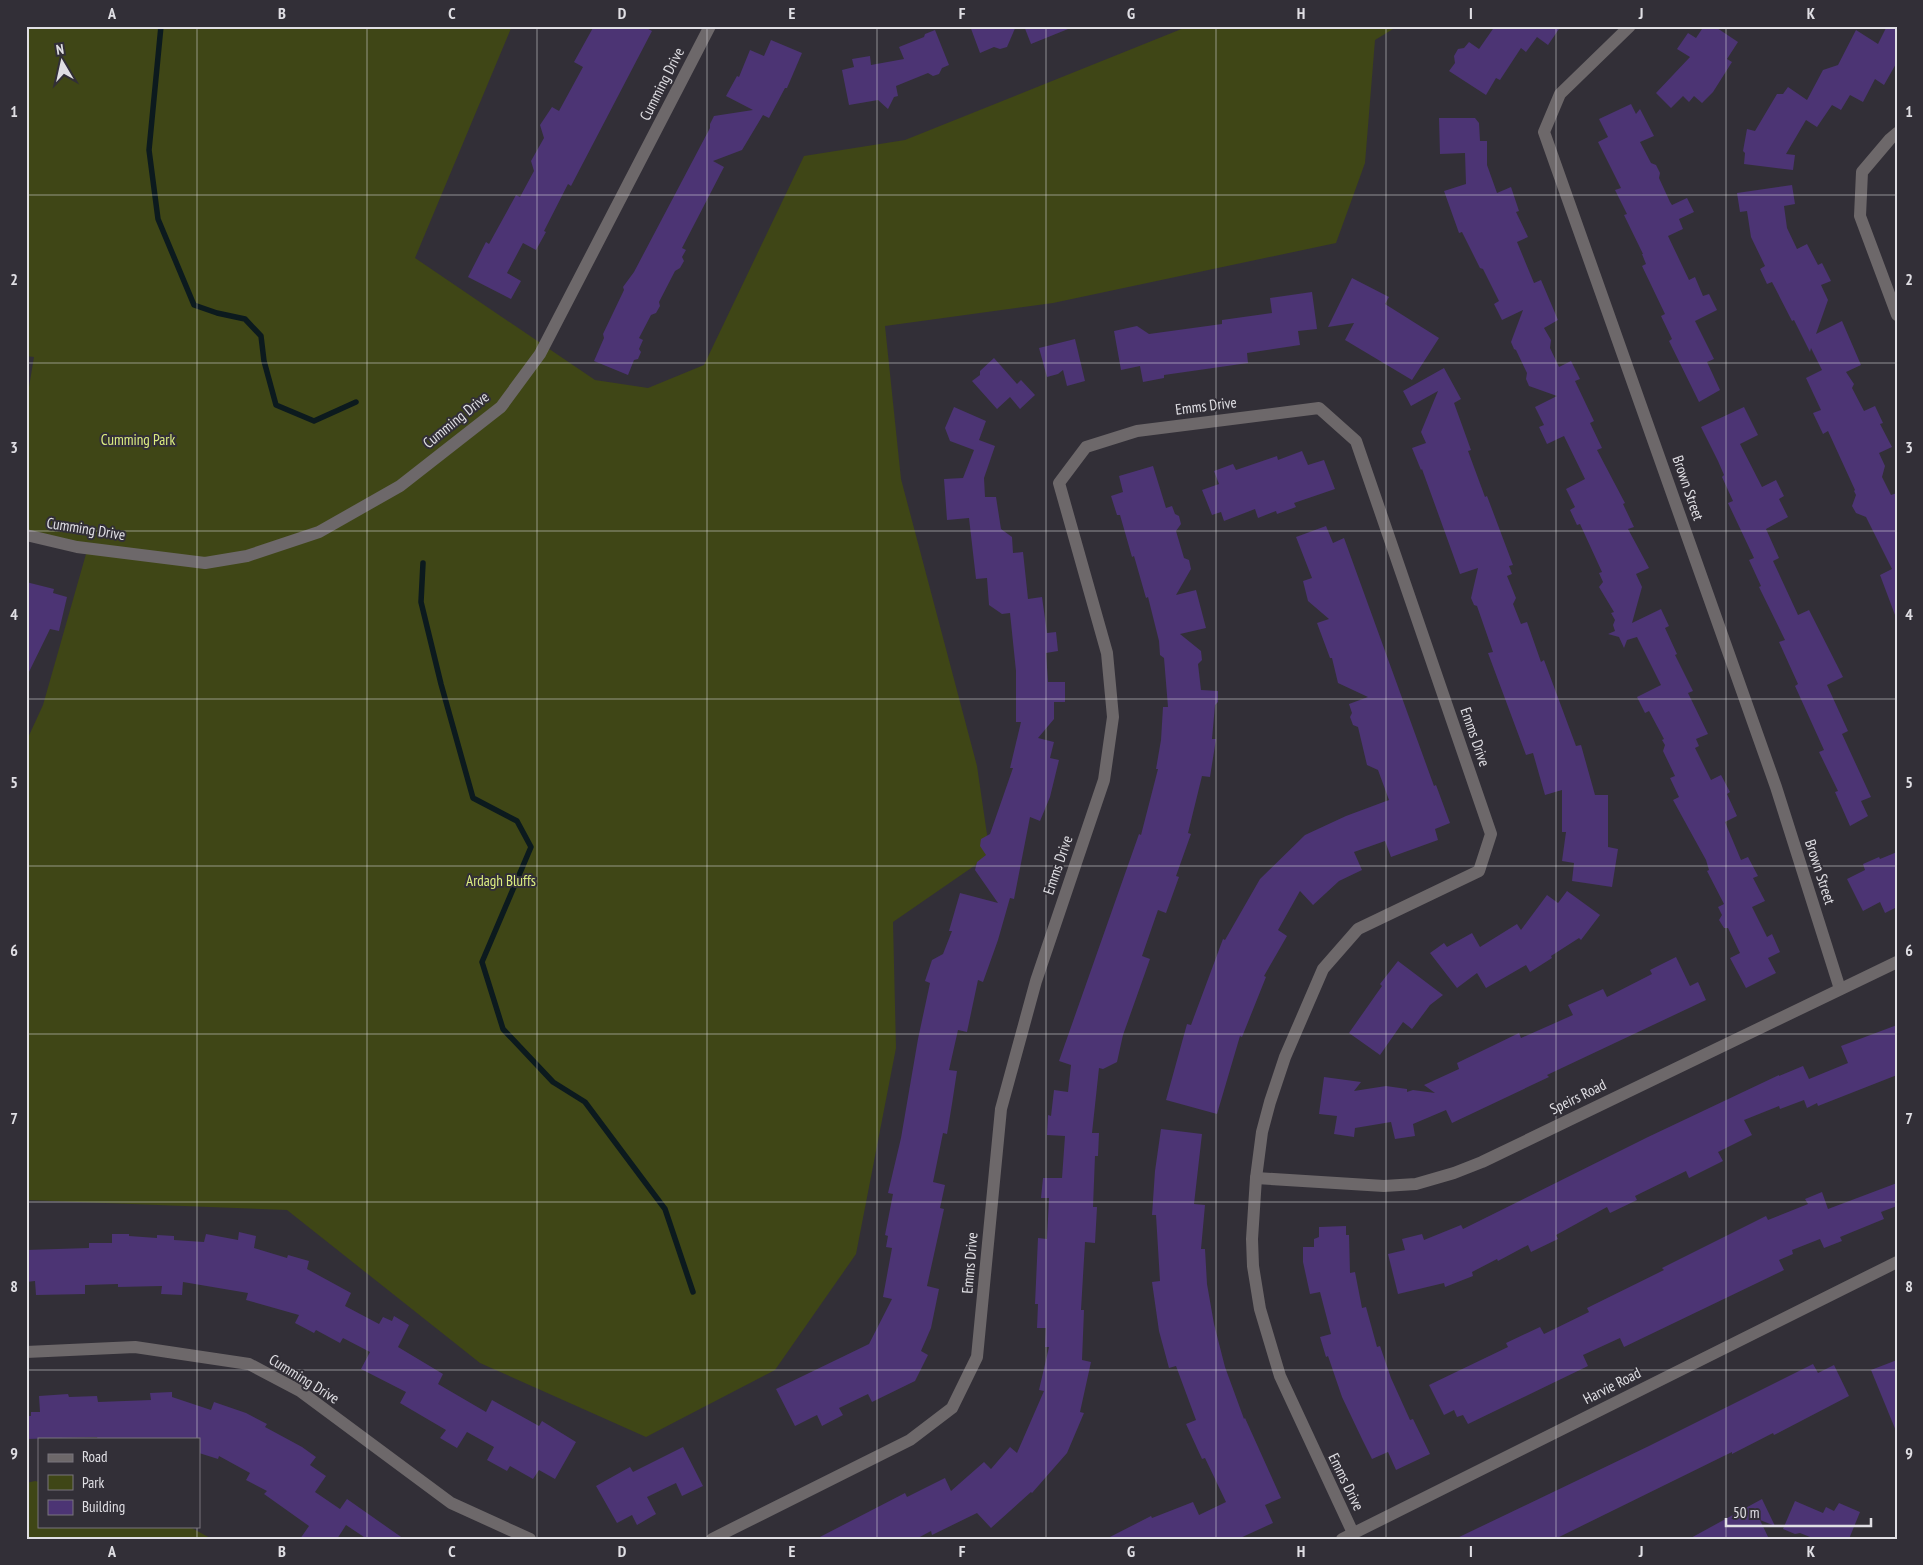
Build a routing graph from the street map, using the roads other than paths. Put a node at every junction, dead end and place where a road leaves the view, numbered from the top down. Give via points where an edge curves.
1 (710, 26) edge
2 (1630, 26) edge
3 (1897, 133) edge
4 (1897, 315) edge
5 (26, 535) edge
6 (1897, 962) edge
7 (1840, 989) junction
8 (1256, 1178) junction
9 (1897, 1262) edge
10 (26, 1352) edge
11 (1347, 1536) edge
12 (530, 1539) edge
13 (712, 1539) edge

1 - 5 street, Cumming Drive via 540,354 501,407 400,486 319,532 247,556 206,564 76,547
2 - 7 street, Brown Street via 1560,94 1544,132 1776,788
3 - 4 street via 1862,172 1860,216
6 - 7 street, Speirs Road
7 - 8 street, Speirs Road via 1454,1173 1416,1184 1384,1186
8 - 11 street, Emms Drive via 1252,1239 1260,1310 1280,1376
8 - 13 street, Emms Drive via 1270,1102 1285,1057 1323,969 1358,929 1479,871 1491,834 1356,441 1319,408 1137,431 1086,447 1059,483 1107,653 1113,717 1104,780 1036,981 1001,1109 977,1357 952,1408 910,1440
9 - 11 street, Harvie Road
10 - 12 street, Cumming Drive via 135,1348 249,1364 300,1392 451,1502

